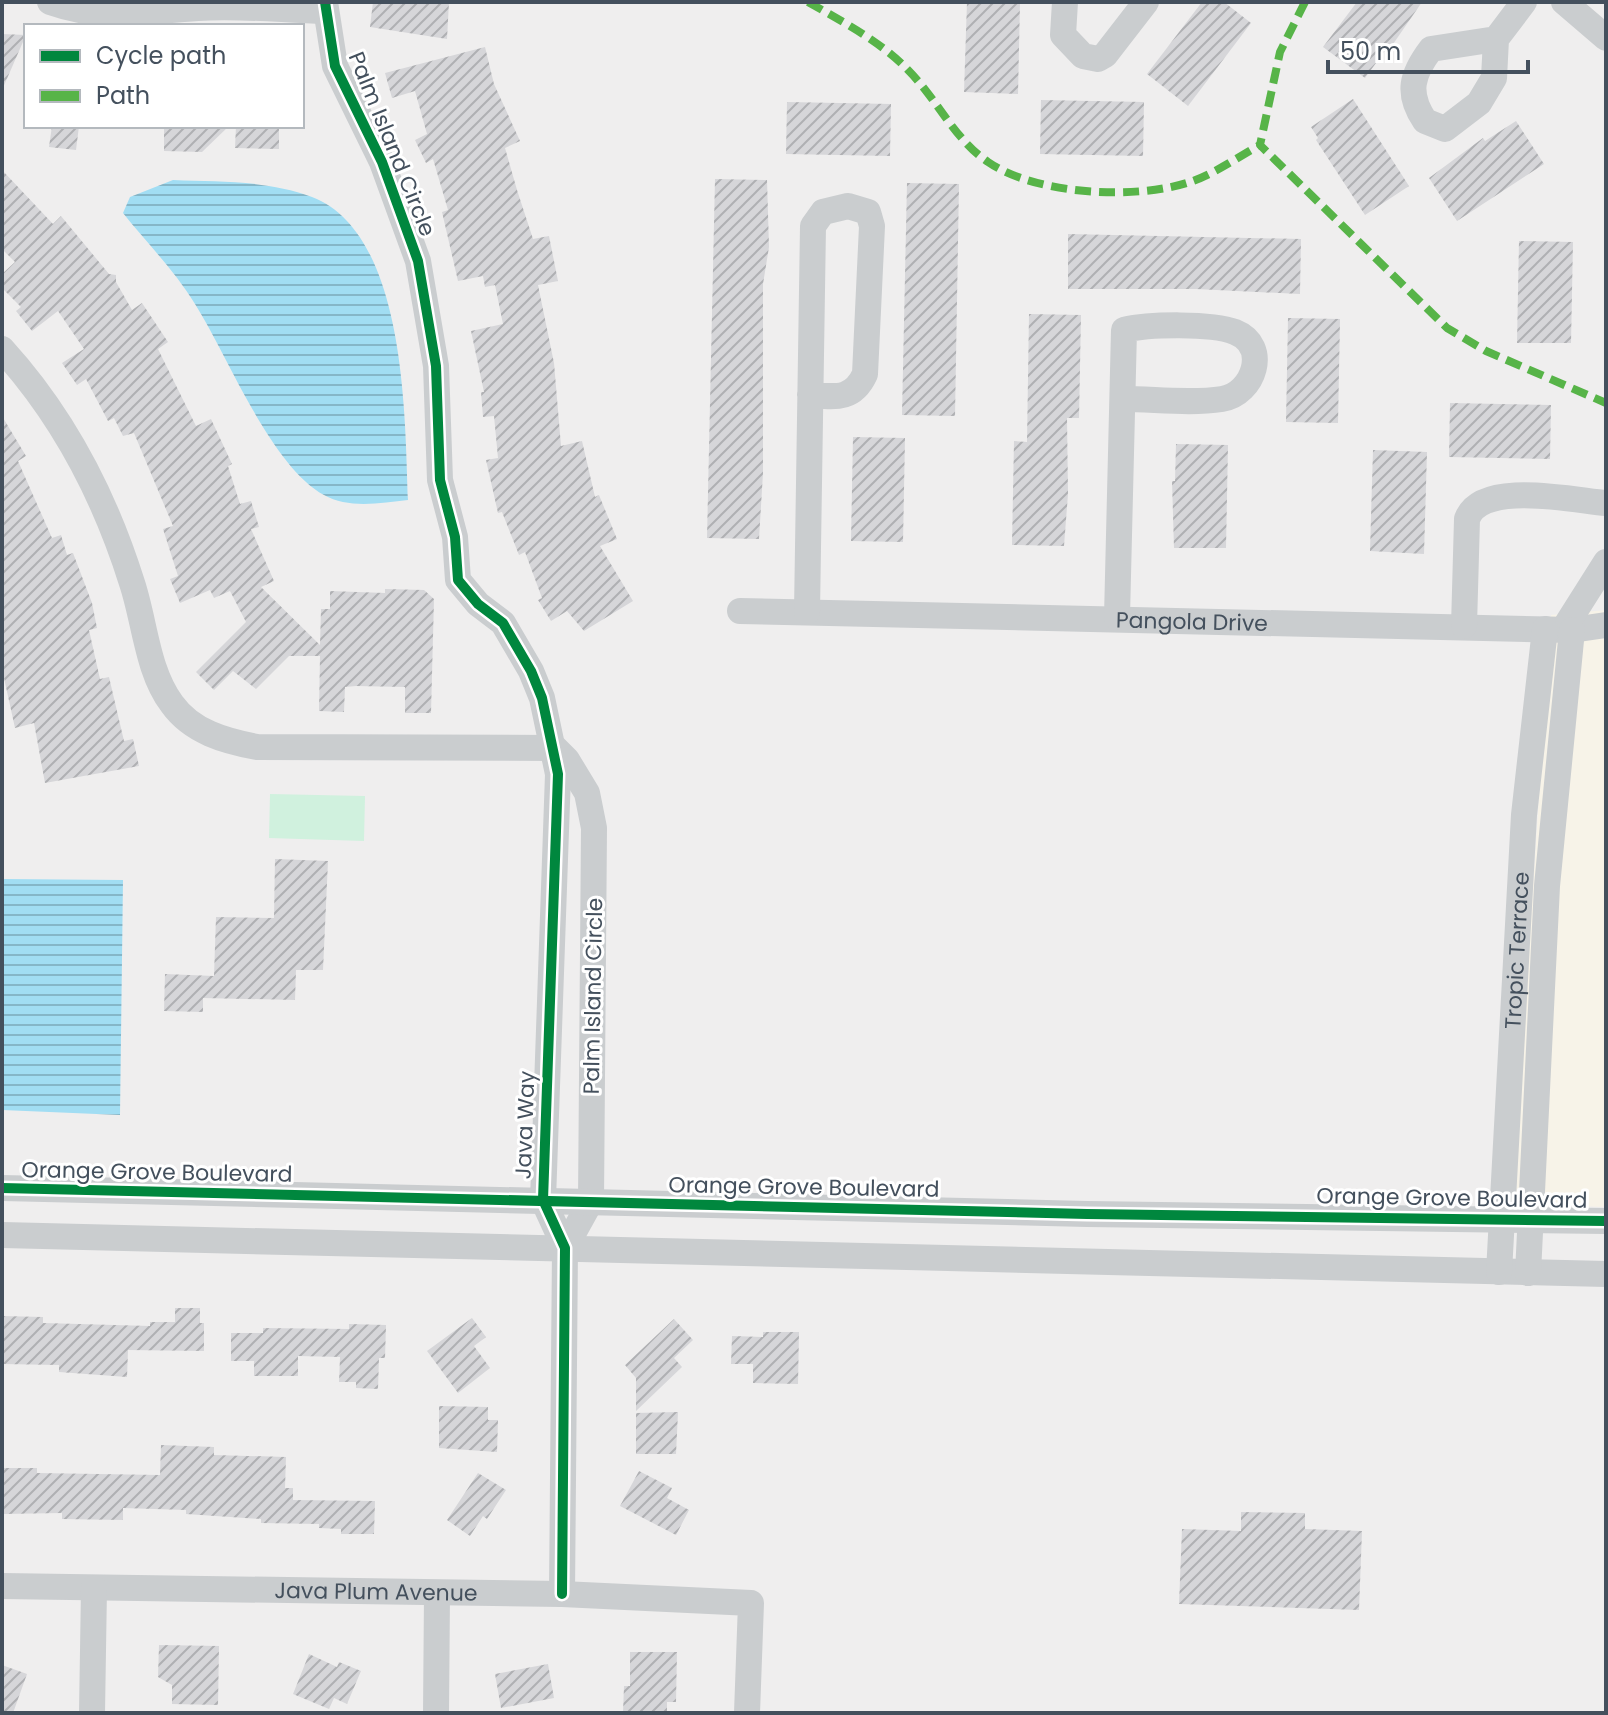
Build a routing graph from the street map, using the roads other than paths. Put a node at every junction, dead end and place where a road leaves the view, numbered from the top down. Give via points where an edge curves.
1 (50, 2) edge
2 (1065, 2) edge
3 (1146, 2) edge
4 (1524, 2) edge
5 (1564, 2) edge
6 (324, 6) edge
7 (1606, 38) edge
8 (1496, 39) dead end
9 (2, 349) edge
10 (810, 395) junction
11 (1123, 399) junction
12 (1606, 503) edge
13 (1606, 562) edge
14 (740, 611) dead end
15 (807, 612) junction
16 (1117, 617) junction
17 (1606, 625) edge
18 (1464, 626) junction
19 (1560, 629) junction
20 (555, 748) junction
21 (2, 1188) edge
22 (543, 1200) junction
23 (591, 1201) junction
24 (1501, 1218) junction
25 (1531, 1219) junction
26 (1606, 1221) edge
27 (2, 1235) edge
28 (565, 1248) junction
29 (1499, 1272) junction
30 (1528, 1273) junction
31 (1606, 1274) edge
32 (2, 1586) edge
33 (94, 1588) junction
34 (437, 1594) junction
35 (562, 1594) junction
36 (92, 1713) edge
37 (436, 1713) edge
38 (747, 1713) edge

1 - 6 street via 109,16 201,7
2 - 3 street via 1063,35 1083,56 1098,59
4 - 8 street
5 - 7 street
6 - 20 street, Palm Island Circle via 335,66 382,162 418,261 436,366 440,480 455,537 458,580 503,623 542,698
9 - 20 street via 81,459 133,584 156,676 172,705 197,728 227,742 257,747
10 - 10 street via 813,226 823,212 848,206 868,212 872,226 865,374 858,390 846,396
10 - 15 street
11 - 11 street via 1124,330 1235,332 1251,345 1255,366 1241,392 1223,399
11 - 16 street
12 - 18 street via 1498,495 1480,501 1467,519
13 - 19 street
14 - 15 street, Pangola Drive
15 - 16 street, Pangola Drive
16 - 18 street, Pangola Drive
17 - 19 street
18 - 19 street, Pangola Drive
19 - 24 street, Tropic Terrace via 1524,815
19 - 25 street, Tropic Terrace
20 - 22 street, Java Way
20 - 23 street, Palm Island Circle via 587,793 594,828
21 - 22 street, Orange Grove Boulevard
22 - 23 street, Orange Grove Boulevard
22 - 28 street, Java Way
23 - 24 street, Orange Grove Boulevard
23 - 28 street, Palm Island Circle
24 - 25 street, Orange Grove Boulevard
24 - 29 street, Tropic Terrace
25 - 26 street, Orange Grove Boulevard
25 - 30 street, Tropic Terrace
27 - 28 street
28 - 29 street
28 - 35 street, Java Way
29 - 30 street
30 - 31 street
32 - 33 street, Java Plum Avenue
33 - 34 street, Java Plum Avenue
33 - 36 street
34 - 35 street, Java Plum Avenue
34 - 37 street
35 - 38 street, Java Plum Avenue via 751,1603

